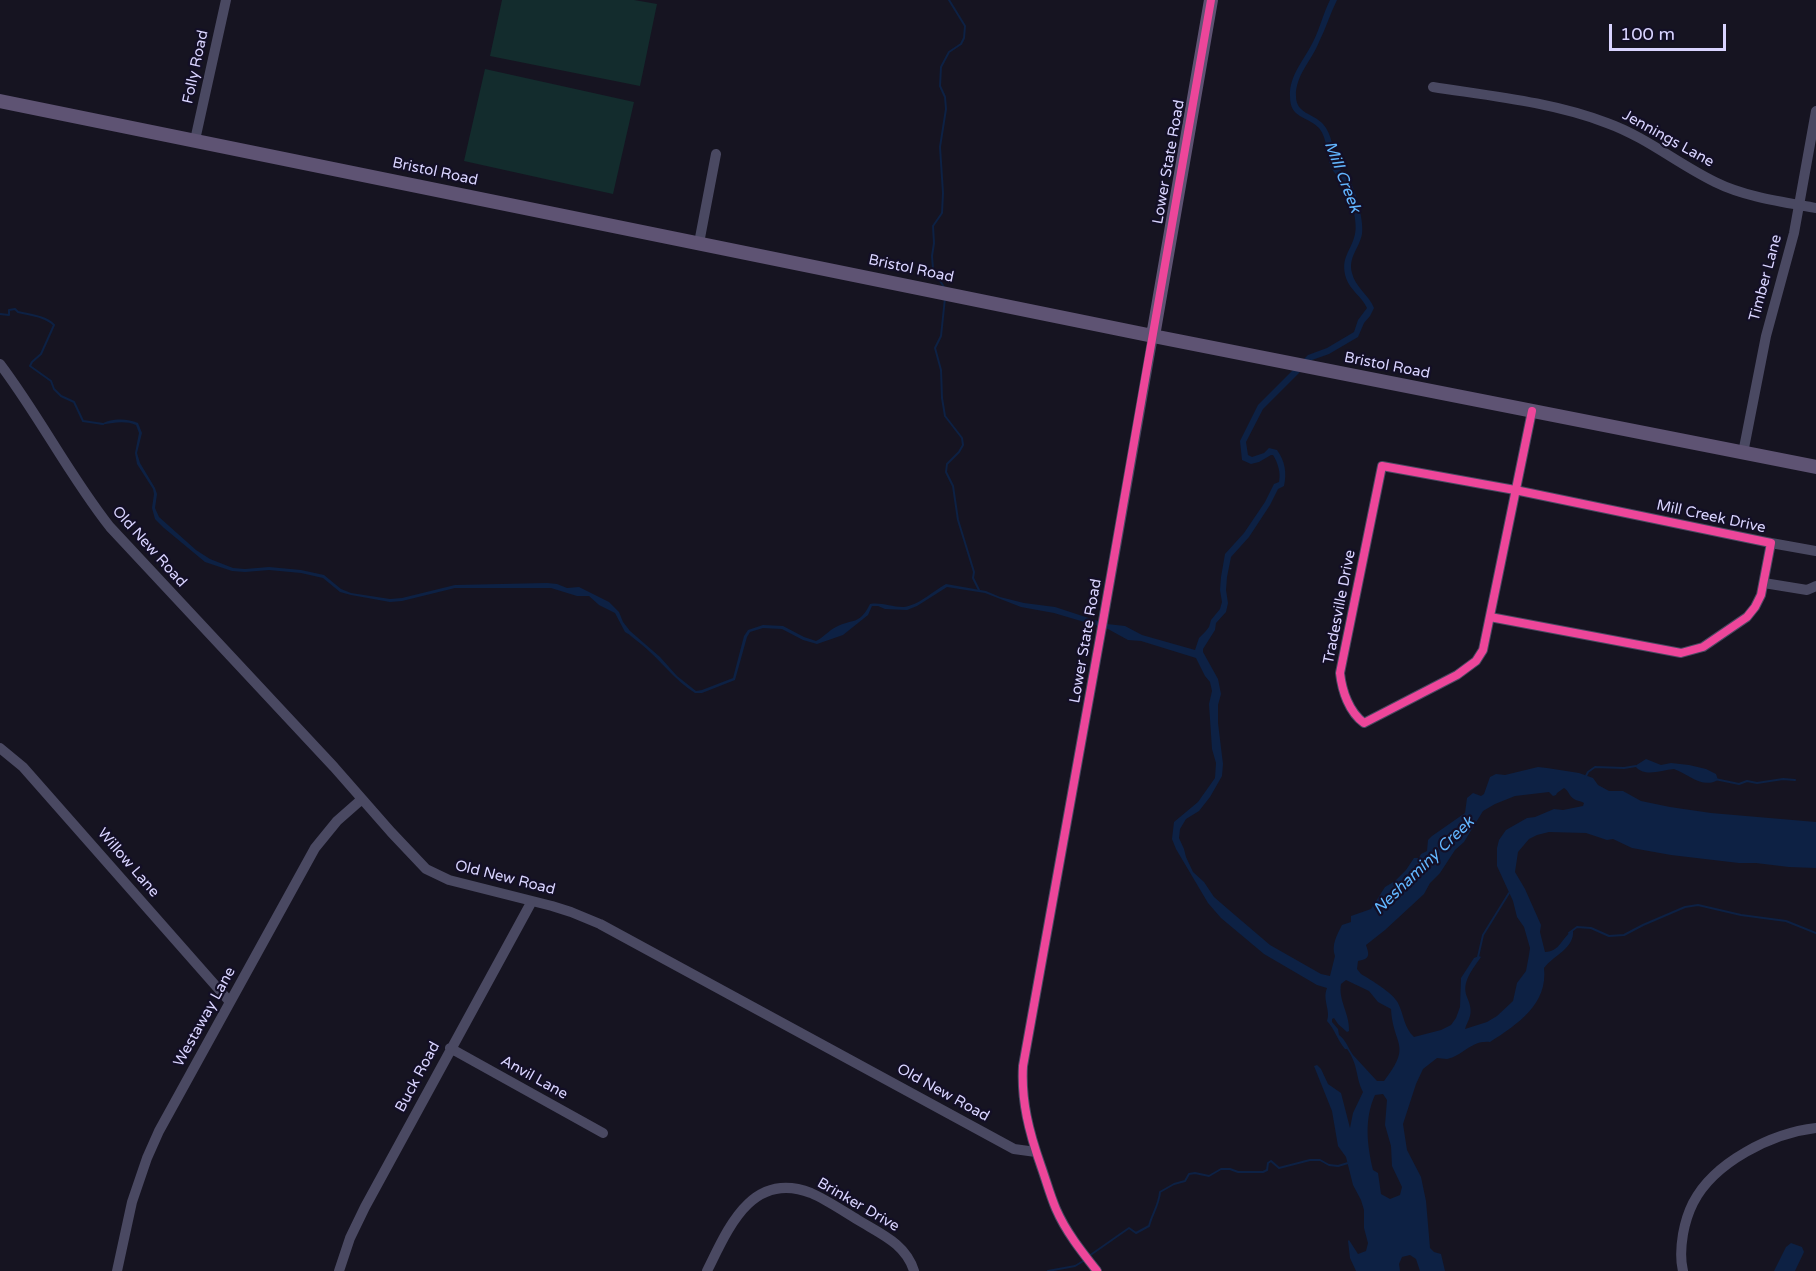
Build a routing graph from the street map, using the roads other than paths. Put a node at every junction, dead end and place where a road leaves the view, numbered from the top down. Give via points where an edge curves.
1 (226, 0) edge
2 (1211, 0) edge
3 (1433, 87) dead end
4 (0, 101) edge
5 (1816, 111) edge
6 (195, 140) junction
7 (716, 154) dead end
8 (1799, 205) junction
9 (1816, 208) edge
10 (699, 243) junction
11 (1153, 336) junction
12 (0, 364) edge
13 (1532, 411) junction
14 (1743, 453) junction
15 (1816, 468) edge
16 (1515, 490) junction
17 (1771, 543) junction
18 (1816, 551) edge
19 (1764, 583) junction
20 (1816, 586) edge
21 (1490, 617) junction
22 (0, 748) edge
23 (362, 800) junction
24 (532, 901) junction
25 (230, 1002) junction
26 (450, 1048) junction
27 (1816, 1128) edge
28 (603, 1133) dead end
29 (1036, 1152) junction
30 (1094, 1267) edge
31 (710, 1270) edge
32 (117, 1271) edge
33 (339, 1271) edge
34 (914, 1271) edge
35 (1683, 1271) edge

1 - 6 street, Folly Road
2 - 11 main road, Lower State Road
3 - 8 street, Jennings Lane via 1522,101 1589,117 1630,133 1729,188
4 - 6 main road, Bristol Road
5 - 8 street, Timber Lane
6 - 10 main road, Bristol Road
7 - 10 street
8 - 9 street, Jennings Lane
8 - 14 street, Timber Lane via 1766,336
10 - 11 main road, Bristol Road
11 - 13 main road, Bristol Road
11 - 29 street, Lower State Road via 1023,1066 1025,1112
12 - 23 street, Old New Road via 108,525
13 - 14 main road, Bristol Road
13 - 16 street, Tradesville Drive
14 - 15 main road, Bristol Road
16 - 17 street, Mill Creek Drive
16 - 21 street, Tradesville Drive
16 - 21 street, Tradesville Drive via 1382,466 1340,673 1348,703 1358,719 1364,723 1457,675 1476,661 1483,650
17 - 18 street
17 - 19 street, Mill Creek Drive
19 - 20 street via 1807,590
19 - 21 street, Mill Creek Drive via 1747,617 1702,647 1681,653
22 - 25 street, Willow Lane via 23,767
23 - 24 street, Old New Road via 423,867 434,874
23 - 25 street, Westaway Lane via 337,821 315,848
24 - 26 street, Buck Road
24 - 29 street, Old New Road via 600,924 1014,1149
25 - 32 street, Westaway Lane via 147,1158 132,1202
26 - 28 street, Anvil Lane
26 - 33 street, Buck Road via 365,1207
27 - 35 street via 1772,1139 1739,1154 1706,1184 1685,1224
29 - 30 street, Lower State Road via 1057,1210
31 - 34 street, Brinker Drive via 734,1219 746,1205 768,1192 790,1189 819,1197 892,1240

